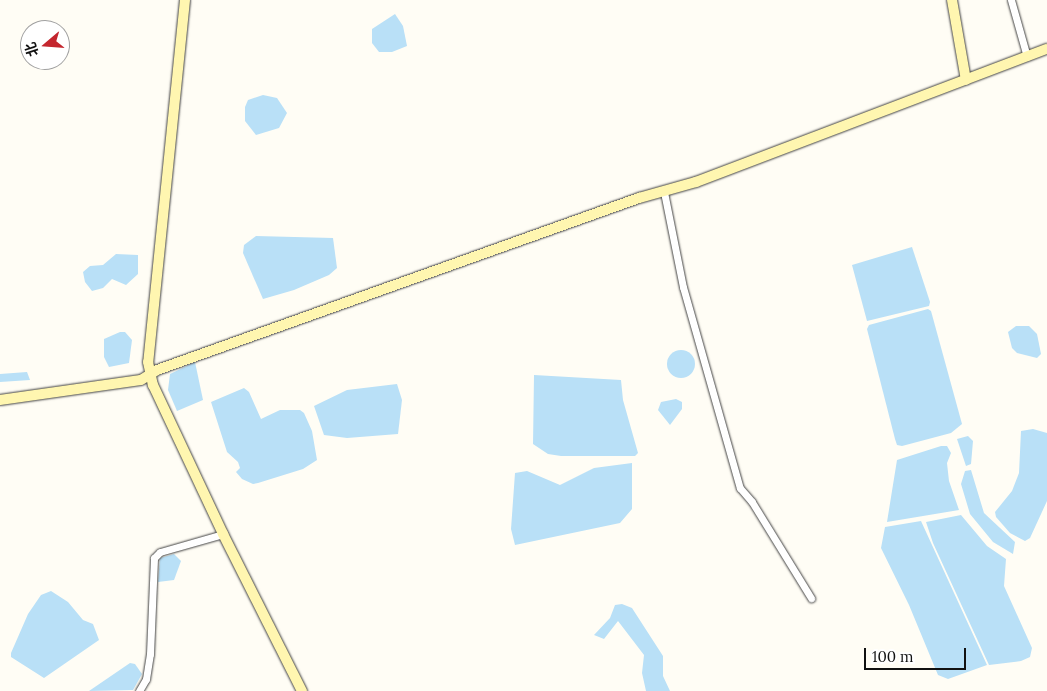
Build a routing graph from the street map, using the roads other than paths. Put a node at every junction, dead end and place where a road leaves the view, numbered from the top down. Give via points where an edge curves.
1 (185, 0) edge
2 (952, 0) edge
3 (1011, 0) edge
4 (1047, 49) edge
5 (1027, 57) junction
6 (966, 80) junction
7 (664, 192) junction
8 (151, 374) junction
9 (0, 400) edge
10 (222, 534) junction
11 (811, 598) dead end
12 (138, 691) edge
13 (302, 691) edge

1 - 8 street via 148,362
2 - 6 street
3 - 5 street
4 - 5 street
5 - 6 street
6 - 7 street
7 - 8 street via 639,198
7 - 11 street via 683,288 740,488
8 - 9 street via 141,380
8 - 10 street
10 - 12 street via 160,552 154,558 150,654 146,679
10 - 13 street

